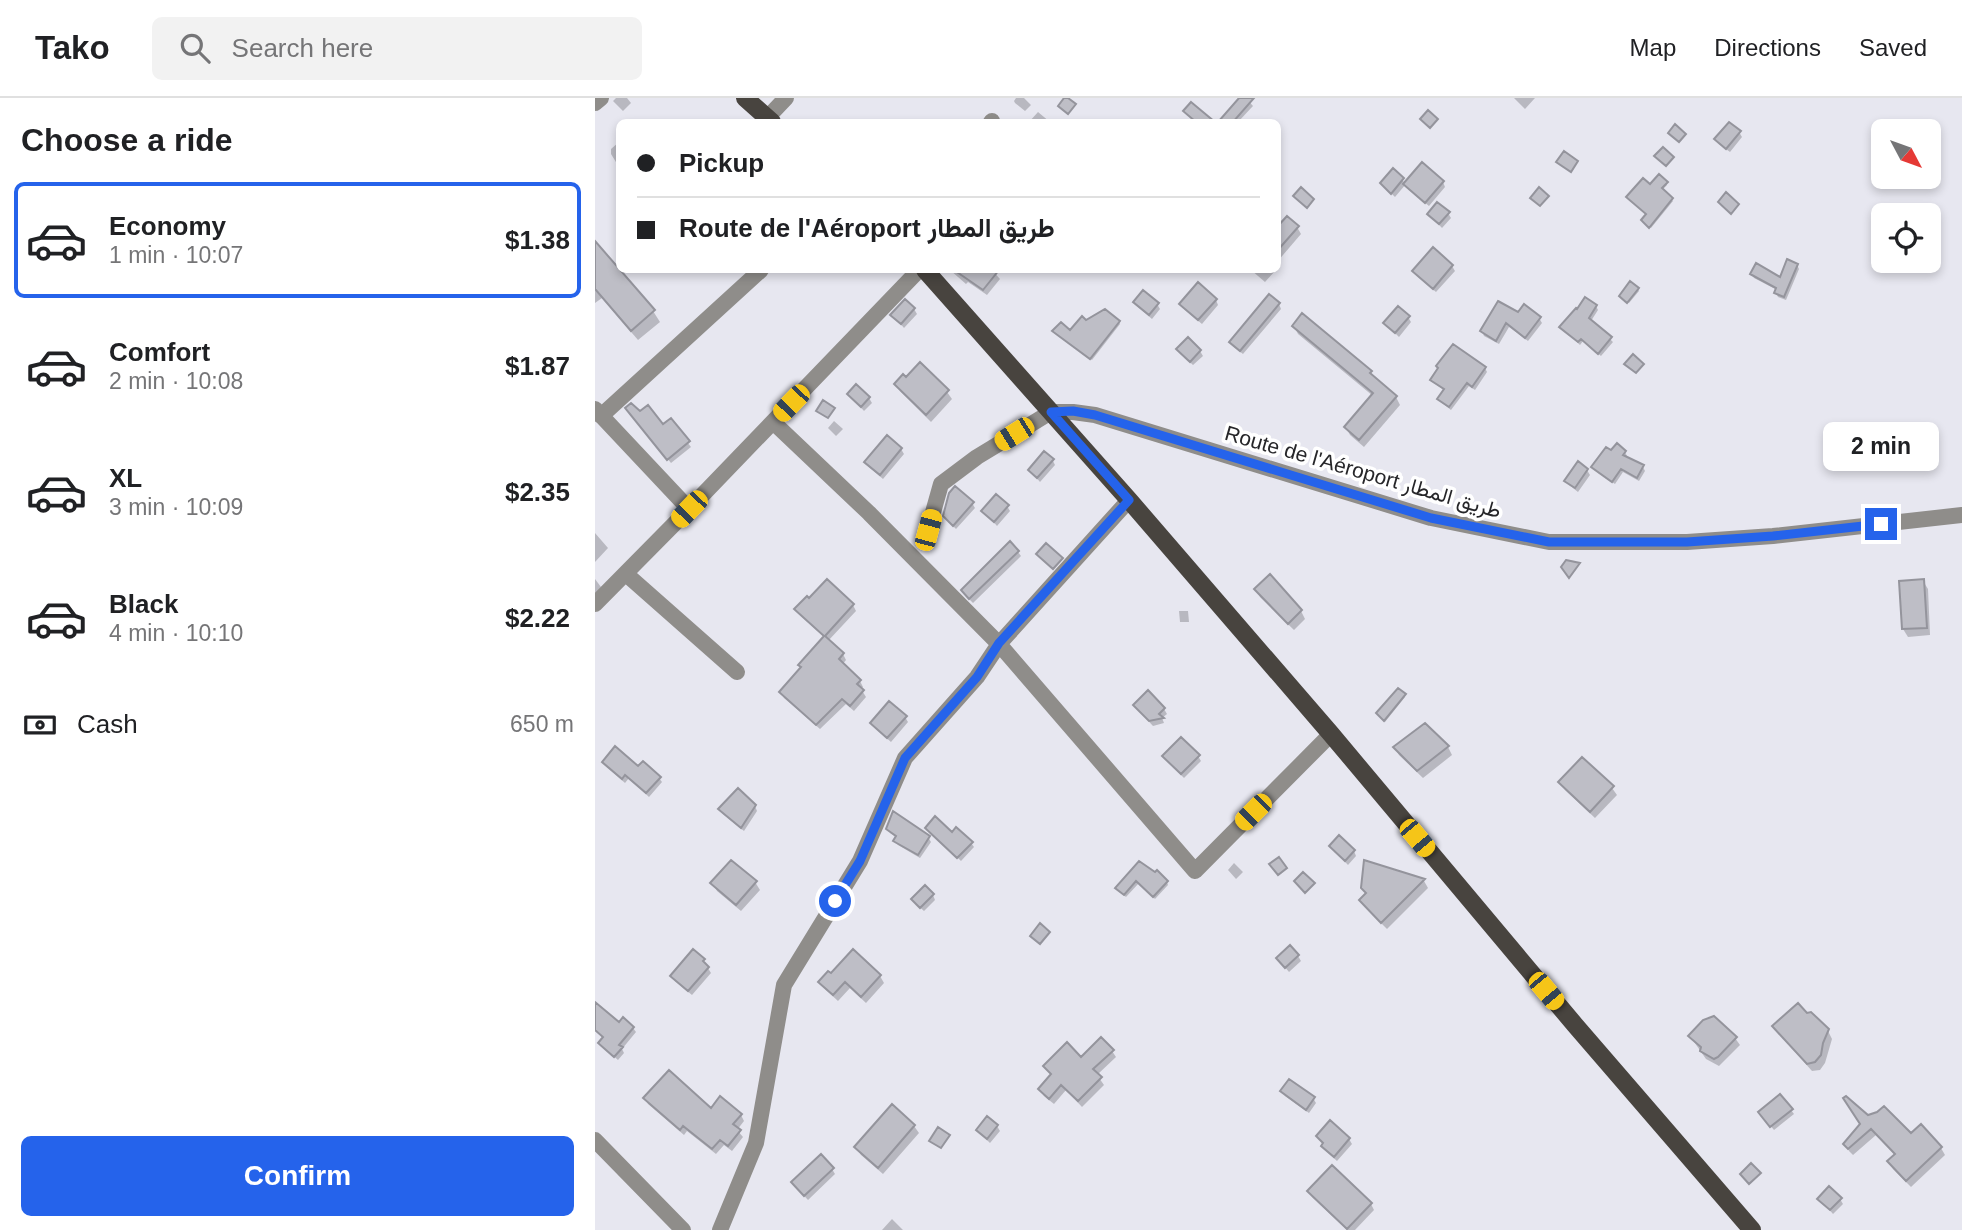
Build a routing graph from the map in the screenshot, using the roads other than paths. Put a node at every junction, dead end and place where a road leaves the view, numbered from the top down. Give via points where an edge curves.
1 (601, 98) edge
2 (745, 98) edge
3 (786, 98) edge
4 (595, 103) edge
5 (769, 119) edge
6 (771, 119) edge
7 (758, 273) edge
8 (916, 273) edge
9 (928, 273) edge
10 (598, 412) edge
11 (1051, 412) junction
12 (773, 422) junction
13 (1129, 500) junction
14 (689, 509) junction
15 (1962, 515) edge
16 (928, 530) dead end
17 (625, 574) junction
18 (595, 603) edge
19 (999, 643) junction
20 (737, 671) dead end
21 (1331, 734) junction
22 (595, 1140) edge
23 (683, 1230) edge
24 (720, 1230) edge
25 (1752, 1230) edge

1 - 4 street
2 - 5 main road
3 - 6 street
7 - 10 street
8 - 12 street
9 - 11 main road
10 - 14 street
11 - 13 main road
11 - 15 street, Route de l'Aéroport طريق المطار via 1095,415 1431,518 1549,542 1687,542
11 - 16 street via 941,484
12 - 14 street
12 - 19 street
13 - 19 street
13 - 21 main road
14 - 17 street
17 - 18 street
17 - 20 street
19 - 21 street via 1195,871
19 - 24 street via 977,677 905,758 860,861 784,985 756,1143
21 - 25 main road
22 - 23 street

